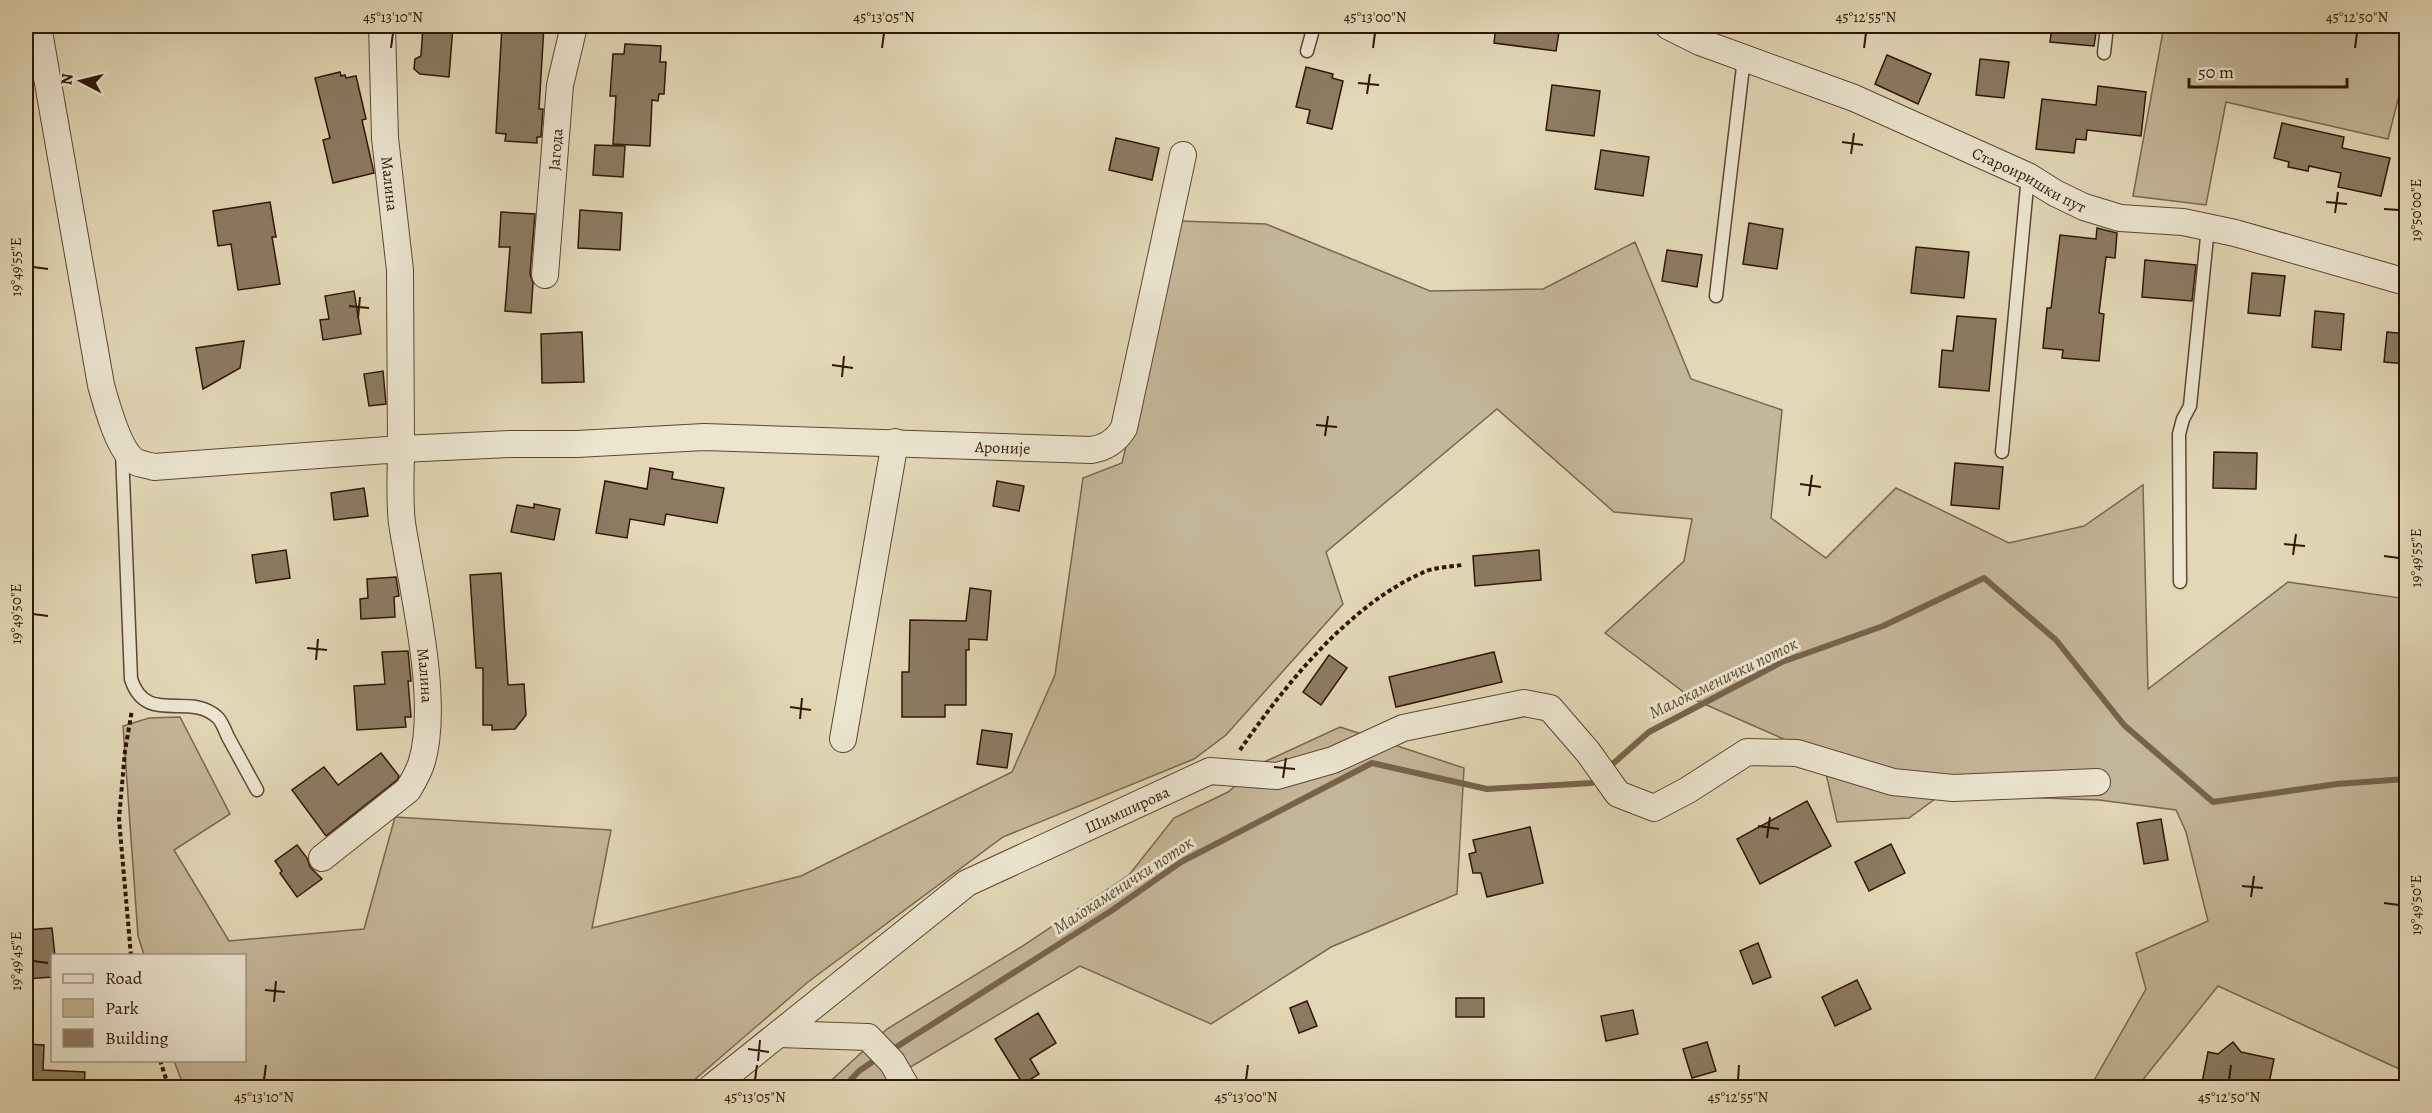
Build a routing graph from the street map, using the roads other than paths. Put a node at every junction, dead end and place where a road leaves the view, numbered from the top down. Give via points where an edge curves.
1 (38, 26) edge
2 (382, 26) edge
3 (574, 26) edge
4 (1314, 26) edge
5 (1668, 26) edge
6 (2107, 26) edge
7 (1307, 51) dead end
8 (2104, 53) dead end
9 (1744, 58) junction
10 (1183, 155) dead end
11 (2028, 176) junction
12 (2208, 227) junction
13 (545, 275) dead end
14 (2406, 282) edge
15 (1716, 296) dead end
16 (894, 442) junction
17 (122, 443) junction
18 (401, 449) junction
19 (2002, 452) dead end
20 (2180, 582) dead end
21 (843, 739) dead end
22 (2097, 782) dead end
23 (257, 790) dead end
24 (322, 858) dead end
25 (779, 1034) junction
26 (711, 1088) edge
27 (907, 1088) edge

1 - 17 street via 101,385
2 - 18 street, Малина via 385,138 400,270
3 - 13 street, Јагода via 560,85
4 - 7 lane
5 - 9 street, Староиришки пут
6 - 8 lane
9 - 11 street, Староиришки пут via 1854,98
9 - 15 lane
10 - 16 street, Ароније via 1124,428 1116,439 1091,450
11 - 12 street, Староиришки пут via 2084,207 2111,215
11 - 19 lane
12 - 14 street, Староиришки пут
12 - 20 lane via 2190,406 2179,434
16 - 18 street, Ароније via 704,436
16 - 21 street
17 - 18 street via 135,461 154,466
17 - 23 lane via 131,679 135,692 145,702 199,707 217,717
18 - 24 street, Малина via 402,520 426,688 423,759 408,790
22 - 25 street, Шимширова via 1953,788 1893,782 1797,753 1747,752 1654,808 1618,794 1550,708 1524,703 1403,728 1333,760 1276,776 1210,771 967,883
25 - 26 street, Шимширова
25 - 27 street via 868,1037 892,1062

